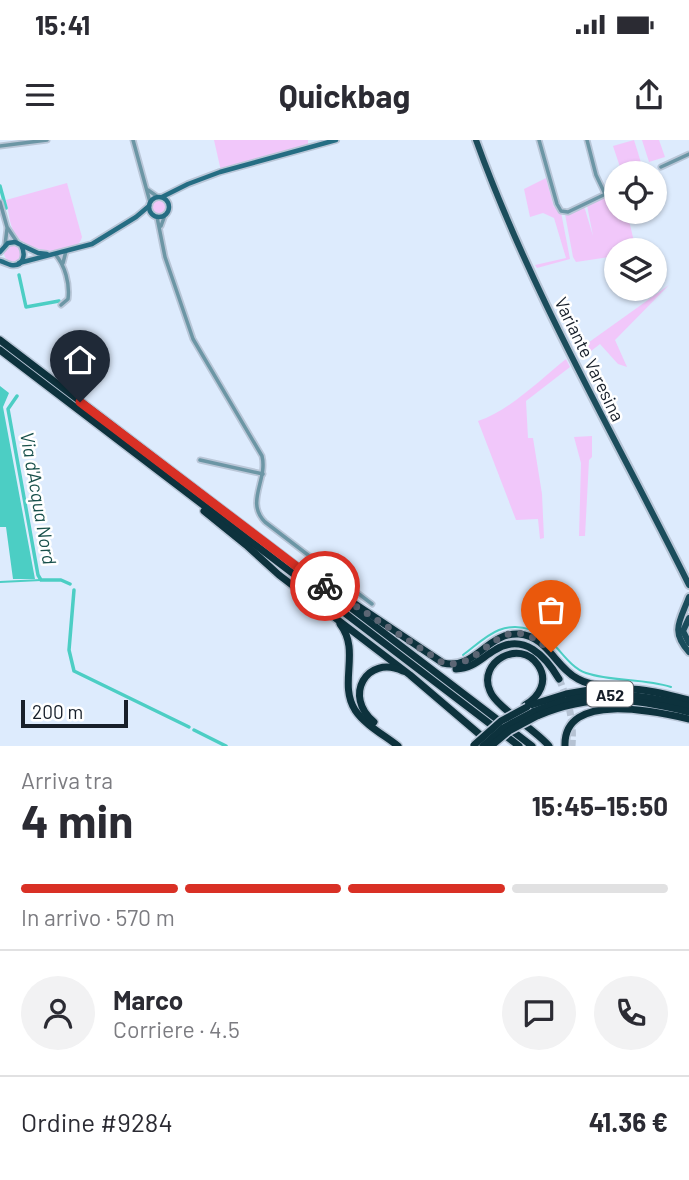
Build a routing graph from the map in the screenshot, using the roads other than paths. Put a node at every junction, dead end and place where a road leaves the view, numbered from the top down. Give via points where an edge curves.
1 (47, 140) edge
2 (133, 140) edge
3 (336, 140) edge
4 (475, 140) edge
5 (539, 140) edge
6 (587, 140) edge
7 (0, 144) edge
8 (689, 154) edge
9 (667, 164) edge
10 (146, 188) junction
11 (180, 189) junction
12 (604, 192) edge
13 (604, 194) edge
14 (160, 197) junction
15 (0, 202) edge
16 (149, 204) junction
17 (169, 206) junction
18 (154, 215) junction
19 (165, 215) junction
20 (135, 217) junction
21 (7, 227) junction
22 (161, 228) junction
23 (20, 244) junction
24 (2, 249) edge
25 (66, 251) junction
26 (55, 254) junction
27 (2, 261) edge
28 (19, 264) junction
29 (63, 264) junction
30 (61, 305) dead end
31 (0, 340) edge
32 (0, 350) edge
33 (200, 460) dead end
34 (263, 474) junction
35 (178, 486) junction
36 (309, 576) junction
37 (689, 585) edge
38 (689, 597) edge
39 (310, 599) junction
40 (372, 604) dead end
41 (689, 618) edge
42 (407, 640) junction
43 (688, 643) edge
44 (689, 652) edge
45 (559, 680) tunnel mouth
46 (423, 686) junction
47 (629, 688) junction
48 (689, 700) edge
49 (689, 706) edge
50 (530, 710) junction
51 (689, 712) edge
52 (689, 719) edge
53 (473, 745) edge
54 (493, 745) edge
55 (398, 746) edge
56 (405, 746) edge
57 (482, 746) edge
58 (519, 746) edge
59 (532, 746) edge
60 (549, 746) edge
61 (565, 746) edge

1 - 7 street
2 - 10 street
3 - 11 street
4 - 37 main road, Variante Varesina via 530,271
5 - 13 street via 561,211
6 - 12 street
8 - 9 street
10 - 14 street
10 - 16 street
11 - 14 street
11 - 17 street
14 - 16 street
14 - 17 street
15 - 21 street
16 - 18 street
16 - 20 street
17 - 19 street
18 - 19 street
18 - 20 street
18 - 22 street
19 - 22 street
20 - 25 street via 98,241
21 - 23 street
21 - 24 street
22 - 34 street via 162,247 191,336 260,451
23 - 24 street via 11,242
23 - 26 street via 38,253
23 - 28 street via 24,257
24 - 27 street
25 - 26 street
25 - 29 street
26 - 28 street
26 - 29 street
27 - 28 street
29 - 30 street via 69,295
31 - 36 highway
32 - 35 highway
33 - 34 street
34 - 40 street via 256,506 261,518
35 - 39 highway
35 - 58 highway
36 - 42 highway
36 - 59 highway
38 - 44 main road via 678,630
39 - 46 highway
39 - 55 highway via 348,636 349,694 354,708
41 - 43 main road via 683,628
42 - 45 highway via 438,663 455,669 472,666 502,646 525,646 542,656
42 - 47 highway via 439,662 454,665 470,660 498,638 525,635 547,648 577,678
46 - 54 highway
46 - 56 highway via 400,670 383,667 368,675 359,691 366,715
47 - 48 highway
47 - 50 highway via 586,690
49 - 50 highway, A52 via 610,694
50 - 51 highway, A52 via 607,699 638,700
50 - 53 highway, bridge via 505,718
50 - 54 highway, A52, bridge
50 - 57 highway, A52, bridge
50 - 60 highway via 540,691 541,670 526,655 505,654 489,671 490,691
52 - 61 highway via 644,709 603,710 574,722

